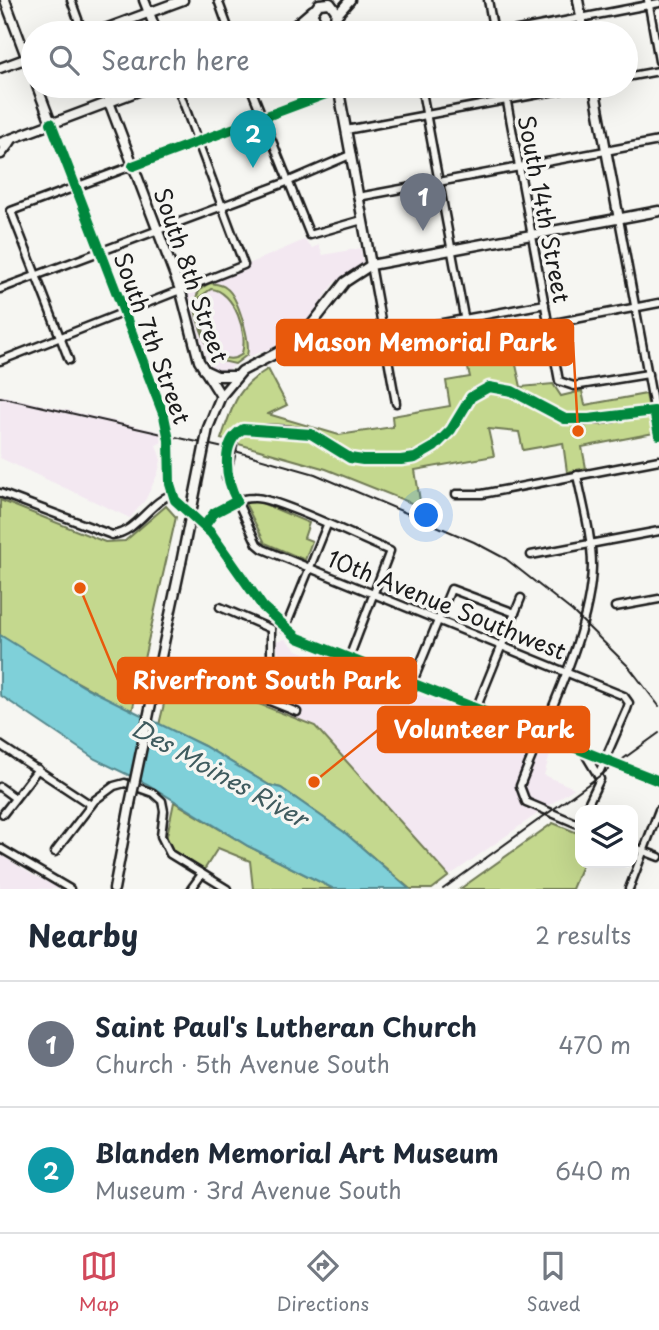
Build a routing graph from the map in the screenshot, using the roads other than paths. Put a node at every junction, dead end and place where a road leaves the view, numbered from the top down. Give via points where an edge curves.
1 (5, 0) edge
2 (71, 0) edge
3 (144, 0) edge
4 (183, 0) edge
5 (218, 0) edge
6 (344, 0) edge
7 (350, 0) edge
8 (488, 0) edge
9 (578, 0) edge
10 (328, 2) edge
11 (648, 3) edge
12 (659, 3) edge
13 (316, 5) edge
14 (149, 13) junction
15 (581, 18) junction
16 (335, 20) joint
17 (79, 21) edge
18 (127, 21) edge
19 (152, 21) edge
20 (226, 21) edge
21 (299, 21) edge
22 (492, 21) edge
23 (565, 21) edge
24 (582, 21) edge
25 (21, 36) edge
26 (21, 60) edge
27 (659, 61) edge
28 (0, 68) edge
29 (659, 71) edge
30 (638, 75) edge
31 (42, 98) edge
32 (108, 98) edge
33 (120, 98) edge
34 (181, 98) edge
35 (255, 98) edge
36 (314, 98) edge
37 (341, 98) edge
38 (423, 98) edge
39 (518, 98) edge
40 (596, 98) edge
41 (507, 100) junction
42 (109, 102) junction
43 (426, 115) junction
44 (263, 118) junction
45 (51, 123) junction
46 (346, 130) junction
47 (19, 135) junction
48 (659, 141) edge
49 (197, 142) junction
50 (0, 144) edge
51 (606, 151) junction
52 (0, 153) edge
53 (350, 155) junction
54 (0, 160) edge
55 (133, 166) junction
56 (519, 167) junction
57 (287, 182) junction
58 (439, 182) junction
59 (75, 187) junction
60 (358, 197) junction
61 (222, 206) junction
62 (659, 211) edge
63 (619, 219) junction
64 (362, 220) junction
65 (158, 230) junction
66 (532, 235) junction
67 (452, 250) junction
68 (100, 252) junction
69 (371, 265) junction
70 (36, 276) junction
71 (0, 289) edge
72 (181, 292) junction
73 (659, 303) edge
74 (545, 304) junction
75 (635, 307) junction
76 (124, 315) junction
77 (465, 318) junction
78 (549, 324) junction
79 (383, 334) junction
80 (468, 338) dead end
81 (60, 339) junction
82 (69, 360) dead end
83 (0, 361) edge
84 (203, 370) junction
85 (648, 374) junction
86 (237, 376) junction
87 (221, 396) junction
88 (396, 403) dead end
89 (654, 411) junction
90 (659, 435) edge
91 (659, 462) edge
92 (577, 475) junction
93 (0, 493) edge
94 (172, 494) junction
95 (456, 494) dead end
96 (237, 501) junction
97 (205, 526) junction
98 (327, 526) junction
99 (659, 531) edge
100 (590, 544) junction
101 (531, 555) dead end
102 (309, 568) junction
103 (373, 594) junction
104 (521, 598) dead end
105 (659, 599) edge
106 (220, 607) dead end
107 (615, 607) dead end
108 (515, 613) junction
109 (438, 620) junction
110 (276, 622) junction
111 (271, 629) junction
112 (285, 629) junction
113 (502, 646) junction
114 (349, 657) junction
115 (565, 670) junction
116 (225, 683) dead end
117 (412, 684) junction
118 (259, 697) junction
119 (476, 709) junction
120 (298, 712) dead end
121 (541, 734) junction
122 (0, 746) edge
123 (584, 752) junction
124 (604, 760) junction
125 (38, 769) junction
126 (598, 775) junction
127 (659, 781) edge
128 (0, 787) edge
129 (15, 798) junction
130 (91, 805) junction
131 (588, 805) edge
132 (659, 810) edge
133 (4, 814) dead end
134 (575, 822) edge
135 (0, 848) edge
136 (638, 850) edge
137 (55, 852) dead end
138 (643, 852) junction
139 (659, 858) edge
140 (202, 874) junction
141 (70, 889) edge
142 (114, 889) edge
143 (191, 889) edge
144 (227, 889) edge
145 (629, 889) edge

1 - 25 main road
2 - 17 street
3 - 14 main road
4 - 14 main road
5 - 20 street
6 - 10 main road
7 - 16 main road
8 - 22 street
9 - 15 main road
10 - 13 main road
10 - 16 main road via 335,9
11 - 12 street
11 - 15 street
11 - 27 street
13 - 21 main road
14 - 18 main road
14 - 19 main road
15 - 23 street
15 - 24 main road
26 - 28 main road
29 - 30 street
31 - 45 main road, South 7th Street
32 - 42 street, South 8th Street
33 - 42 main road
34 - 49 street
35 - 44 street
36 - 44 street
37 - 46 main road
38 - 43 street
39 - 41 street
40 - 51 main road
41 - 43 street
41 - 56 street, South 14th Street
42 - 45 main road
42 - 55 main road, South 8th Street
43 - 46 street
43 - 58 street
44 - 49 street
44 - 57 street
45 - 47 main road
45 - 59 street, South 7th Street
46 - 53 main road
47 - 50 main road
47 - 52 main road
48 - 51 street
49 - 55 street
49 - 61 street
51 - 56 street
51 - 63 main road
52 - 54 main road
53 - 57 street
53 - 60 main road
55 - 59 street
55 - 65 main road, South 8th Street
56 - 58 street
56 - 66 street, South 14th Street
57 - 61 street
57 - 64 street via 310,235
58 - 60 street
58 - 67 street
59 - 68 street, South 7th Street
59 - 70 street via 11,211
60 - 64 main road
61 - 65 street
61 - 72 street via 244,265
62 - 63 main road
63 - 66 main road
63 - 75 street
64 - 69 main road
65 - 68 street
65 - 72 main road, South 8th Street
66 - 67 main road
66 - 74 street, South 14th Street
67 - 69 main road
67 - 77 street
68 - 70 street
68 - 76 street, South 7th Street
69 - 79 street
69 - 86 main road via 345,282 298,342
70 - 71 street
70 - 81 street
72 - 76 street
72 - 84 main road, South 8th Street
73 - 75 street
74 - 77 street
74 - 78 street, South 14th Street
75 - 78 street
75 - 85 street
76 - 81 street
76 - 94 street, South 7th Street via 167,429
77 - 79 street
77 - 80 street
78 - 85 street, South 14th Street via 559,381 574,386
79 - 88 street
81 - 82 street
81 - 83 street
84 - 86 main road
84 - 87 main road, South 8th Street
85 - 89 street
86 - 87 main road
87 - 142 main road, bridge via 208,428
89 - 90 street
89 - 96 street via 565,419 512,391 489,387 471,397 434,447 415,457 390,460 350,458 311,434 251,428 235,435 227,465 226,477
91 - 92 street
92 - 95 street via 482,494
92 - 100 street
93 - 94 street via 112,535 127,531 157,501
94 - 97 street via 180,507
96 - 97 street via 214,513
96 - 98 street via 264,499
96 - 102 street, 10th Avenue Southwest via 257,544
97 - 110 street
98 - 102 street
98 - 103 street via 390,551
99 - 100 street
100 - 101 street
100 - 115 street via 591,574 578,636
102 - 103 street, 10th Avenue Southwest
102 - 112 street
103 - 109 street, 10th Avenue Southwest
103 - 114 street
104 - 108 street
105 - 107 street
106 - 111 street
108 - 109 street via 450,589
108 - 113 street
109 - 113 street, 10th Avenue Southwest
109 - 117 street
110 - 111 street
110 - 112 street
111 - 118 street via 271,659
112 - 114 street
113 - 115 street, 10th Avenue Southwest
113 - 119 street
114 - 117 street
115 - 121 street
115 - 124 street, 10th Avenue Southwest via 624,696 629,703
116 - 118 street
117 - 119 street
118 - 120 street
119 - 121 street
121 - 123 street
121 - 134 street via 520,786 526,802
122 - 125 street
123 - 124 street
123 - 126 street
124 - 126 street
124 - 127 street
125 - 129 street
125 - 130 street
126 - 131 street via 598,786
128 - 129 street
129 - 133 street
130 - 137 street
130 - 140 street via 120,783 153,793 164,805 163,846
132 - 138 street
135 - 141 street
136 - 138 street
138 - 139 street
138 - 145 street
140 - 143 street
140 - 144 street

